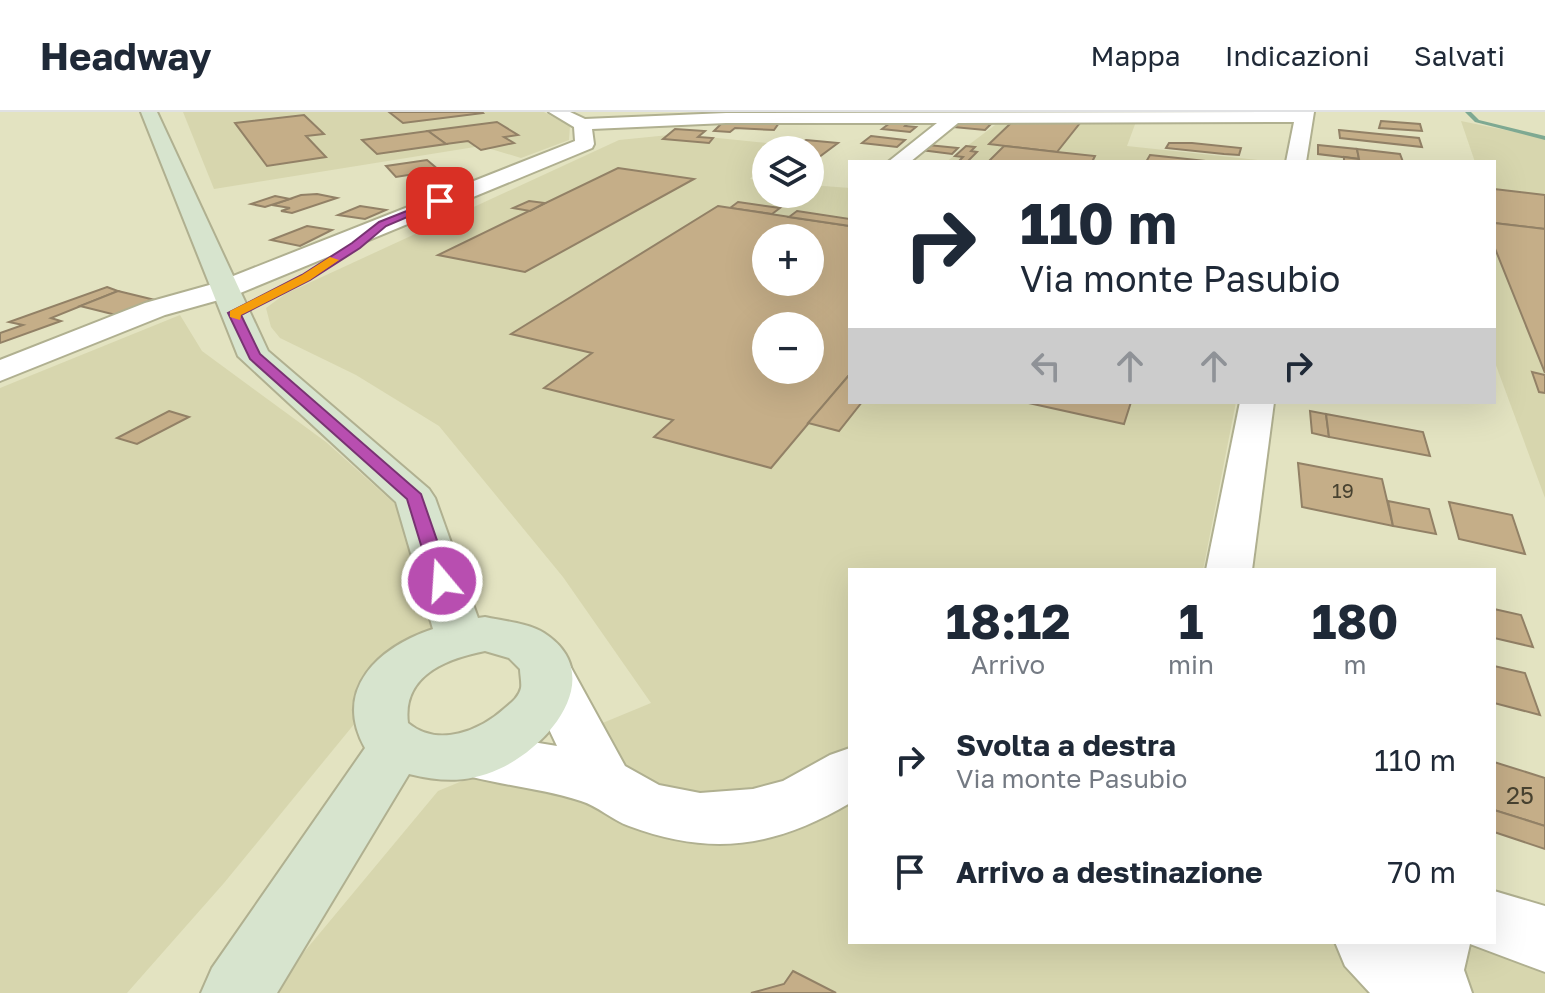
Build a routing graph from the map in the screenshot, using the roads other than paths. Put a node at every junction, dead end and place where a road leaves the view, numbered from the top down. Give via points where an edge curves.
1 (149, 112) edge
2 (557, 112) edge
3 (702, 115) edge
4 (978, 115) edge
5 (1305, 115) edge
6 (952, 119) junction
7 (583, 134) junction
8 (901, 160) edge
9 (1296, 160) edge
10 (229, 302) junction
11 (0, 371) edge
12 (1257, 404) edge
13 (1229, 568) edge
14 (460, 637) junction
15 (545, 666) junction
16 (397, 746) junction
17 (471, 755) junction
18 (848, 773) edge
19 (604, 783) junction
20 (1496, 924) edge
21 (1545, 939) edge
22 (1371, 944) edge
23 (1436, 944) edge
24 (237, 993) edge
25 (1418, 993) edge
26 (1436, 993) edge

1 - 10 main road
2 - 7 street
3 - 6 street
3 - 7 street
4 - 5 street
4 - 6 street
5 - 9 street
6 - 8 street
7 - 10 street via 382,224 306,278
10 - 11 street via 155,309
10 - 14 main road via 254,356 415,498
12 - 13 street
14 - 15 main road via 508,637 527,645
14 - 16 main road via 412,658 382,694 378,714 383,732
15 - 17 main road via 547,692 538,712 520,731
15 - 19 street
16 - 17 main road via 442,759
16 - 24 main road
17 - 19 street via 548,767
18 - 19 street via 776,811 738,819 694,818 648,807
20 - 21 street
22 - 25 street
23 - 26 street via 1429,970

